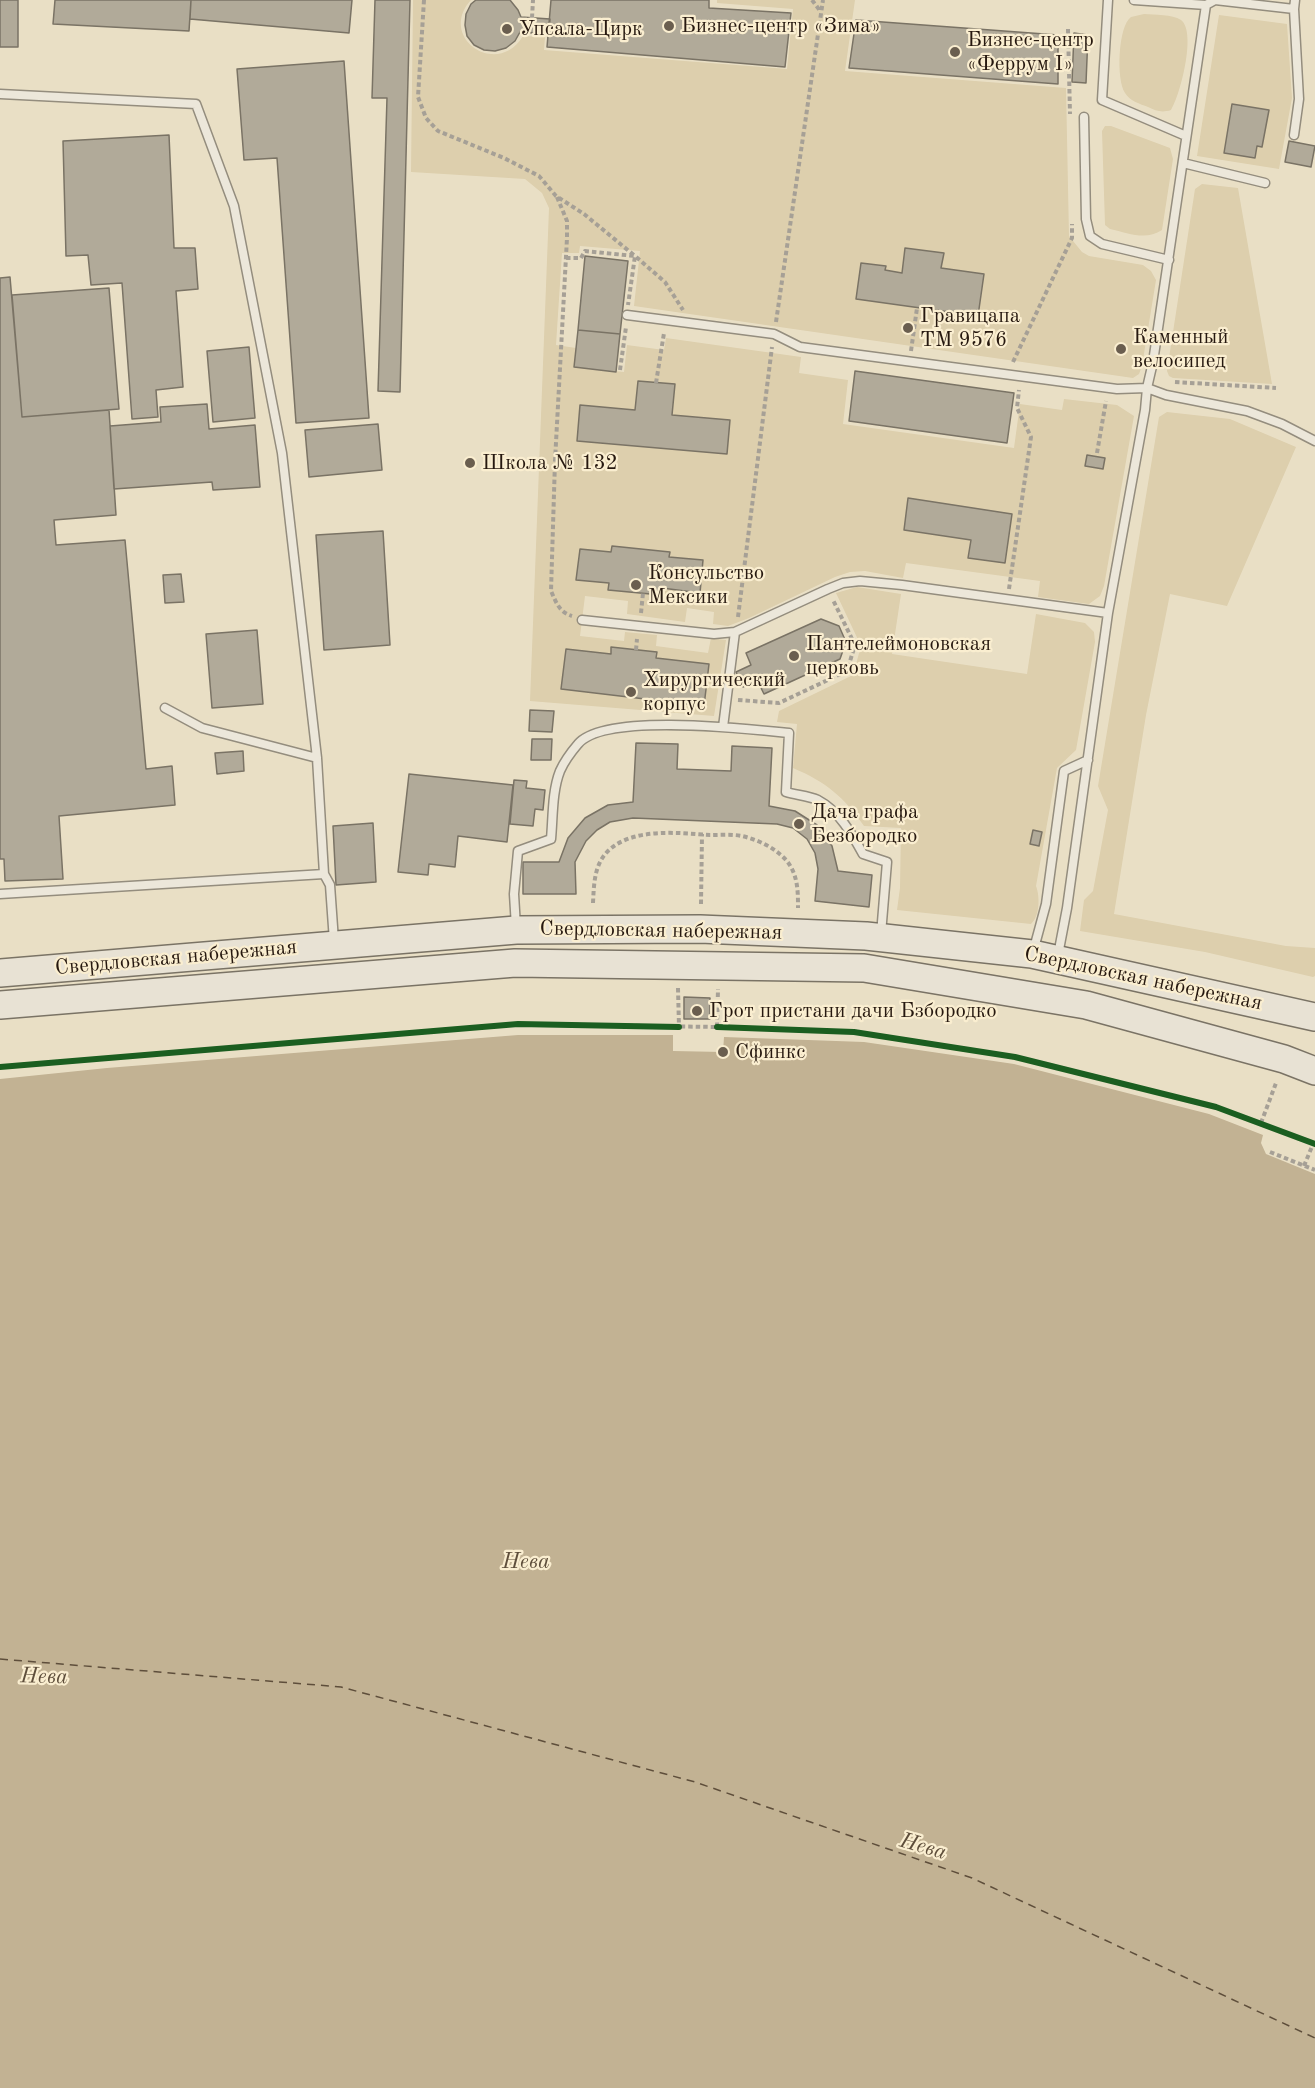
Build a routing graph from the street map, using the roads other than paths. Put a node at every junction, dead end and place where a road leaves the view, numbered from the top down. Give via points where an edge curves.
1 (1108, 0) edge
2 (1134, 0) edge
3 (1206, 3) edge
4 (1294, 4) edge
5 (0, 94) edge
6 (1084, 117) dead end
7 (1294, 135) dead end
8 (1186, 136) junction
9 (1183, 163) junction
10 (1265, 183) dead end
11 (1169, 260) junction
12 (627, 315) road end
13 (1147, 388) junction
14 (1315, 441) edge
15 (1108, 613) junction
16 (582, 620) road end
17 (735, 632) junction
18 (165, 708) dead end
19 (723, 727) junction
20 (317, 758) junction
21 (1088, 760) junction
22 (324, 874) junction
23 (0, 894) edge
24 (516, 930) junction
25 (881, 937) junction
26 (334, 945) junction
27 (1045, 956) junction
28 (0, 973) edge
29 (0, 1005) edge
30 (1315, 1017) edge
31 (1310, 1067) edge

1 - 8 lane via 1102,100
2 - 3 lane
3 - 4 lane via 1215,0
3 - 8 lane
4 - 7 lane via 1299,99
5 - 20 lane via 196,104 234,206 282,453
6 - 11 lane via 1086,219 1090,236 1102,244
8 - 9 lane
9 - 10 lane
9 - 11 lane
11 - 13 lane
12 - 13 lane via 774,334 800,347 1117,388
13 - 14 lane via 1247,411
13 - 15 lane
15 - 17 lane via 860,581 828,589
15 - 21 lane
16 - 17 lane via 714,634
17 - 19 lane
18 - 20 lane via 202,728
19 - 24 lane via 632,725 601,731 579,741 560,771 551,839 518,851
19 - 25 lane via 789,733 786,792 818,800 837,815 863,854 887,862
20 - 22 lane
21 - 27 lane via 1063,936
21 - 27 lane via 1064,771 1046,904
22 - 23 lane
22 - 26 lane via 330,885
24 - 25 main road, Свердловская набережная via 700,929
24 - 26 main road, Свердловская набережная
25 - 27 main road, Свердловская набережная
26 - 28 main road, Свердловская набережная
27 - 30 main road, Свердловская набережная
29 - 31 main road, Свердловская набережная via 515,963 864,968 1086,1005

